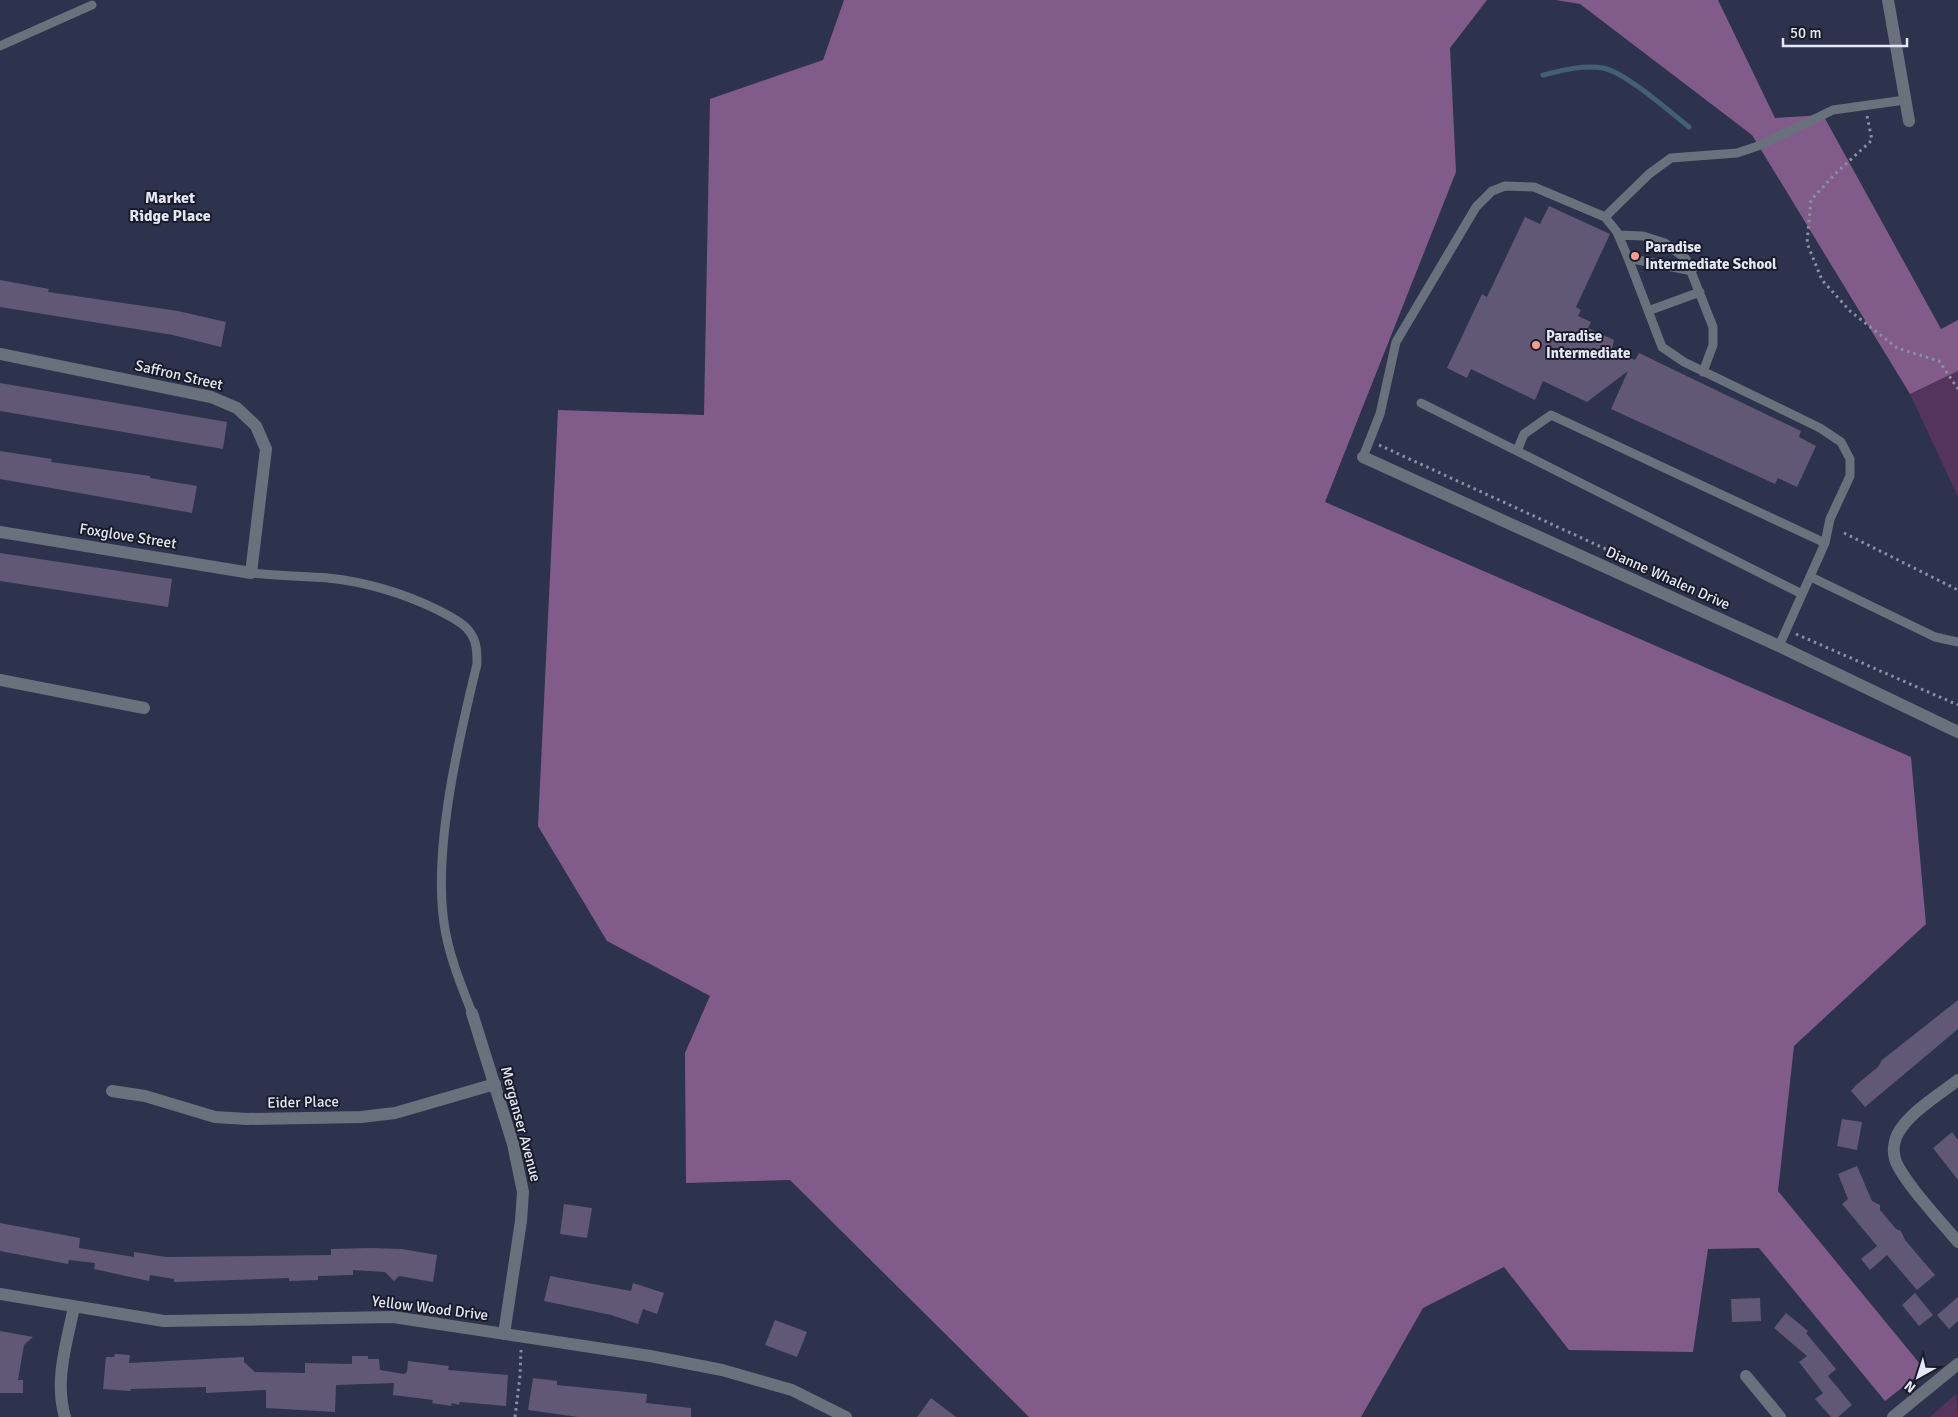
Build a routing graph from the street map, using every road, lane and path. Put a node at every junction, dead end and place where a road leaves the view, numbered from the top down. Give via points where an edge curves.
1 (1888, 0) edge
2 (92, 5) dead end
3 (0, 46) edge
4 (1905, 100) junction
5 (1865, 106) junction
6 (1909, 121) dead end
7 (1605, 217) junction
8 (1618, 236) junction
9 (1628, 258) junction
10 (1692, 271) junction
11 (1700, 292) junction
12 (1648, 311) junction
13 (0, 354) edge
14 (1703, 372) junction
15 (1958, 389) edge
16 (1421, 402) dead end
17 (1370, 440) junction
18 (1517, 451) junction
19 (1363, 457) joint
20 (0, 532) edge
21 (1844, 533) dead end
22 (1825, 542) junction
23 (251, 573) junction
24 (1811, 577) junction
25 (1958, 590) edge
26 (1802, 594) junction
27 (1739, 610) dead end
28 (1786, 630) junction
29 (1958, 642) edge
30 (1779, 646) junction
31 (0, 680) edge
32 (1958, 704) edge
33 (144, 708) dead end
34 (1958, 732) edge
35 (472, 1013) joint
36 (1958, 1080) edge
37 (495, 1084) junction
38 (112, 1091) dead end
39 (1958, 1242) edge
40 (0, 1294) edge
41 (74, 1307) junction
42 (504, 1334) junction
43 (522, 1336) junction
44 (1958, 1364) edge
45 (1746, 1376) dead end
46 (65, 1417) edge
47 (514, 1417) edge
48 (846, 1417) edge
49 (1780, 1417) edge
50 (1893, 1417) edge

1 - 4 street
2 - 3 lane
4 - 5 lane
4 - 6 street
5 - 7 lane via 1833,110 1737,153 1671,158 1649,174
5 - 15 path via 1872,140 1811,200 1807,243 1822,280 1850,311 1897,348 1938,361
7 - 8 lane
7 - 17 lane via 1534,187 1505,186 1492,191 1476,207 1396,342 1380,414
8 - 9 lane
8 - 10 lane via 1643,236 1665,243 1686,259
9 - 10 lane
9 - 12 lane
10 - 11 lane
11 - 12 lane
11 - 14 lane via 1713,327 1713,345
12 - 14 lane via 1662,347
13 - 23 street, Saffron Street via 211,396 237,408 256,426 266,449
14 - 22 lane via 1820,428 1841,442 1850,459 1850,476 1830,519
16 - 18 lane
17 - 19 lane
17 - 27 path
18 - 22 lane via 1524,434 1550,415
18 - 26 lane
19 - 30 street, Dianne Whalen Drive
20 - 23 street, Foxglove Street
21 - 25 path
22 - 24 lane
23 - 35 lane via 327,578 370,585 421,602 469,629 476,645 477,664 451,790 442,882 444,923
24 - 26 lane
24 - 29 lane via 1935,637
26 - 28 lane
28 - 30 lane
28 - 32 path
30 - 34 street, Dianne Whalen Drive
31 - 33 street
35 - 37 street, Merganser Avenue
36 - 39 street via 1903,1126 1894,1150 1894,1158 1902,1174
37 - 38 street, Eider Place via 362,1118 215,1117 145,1096
37 - 42 street, Merganser Avenue via 523,1192 522,1221
40 - 41 street, Yellow Wood Drive
41 - 42 street, Yellow Wood Drive via 164,1321 381,1316
41 - 46 street via 61,1374
42 - 43 street, Yellow Wood Drive
43 - 47 path
43 - 48 street, Yellow Wood Drive via 722,1370 792,1390
44 - 50 street
45 - 49 street

